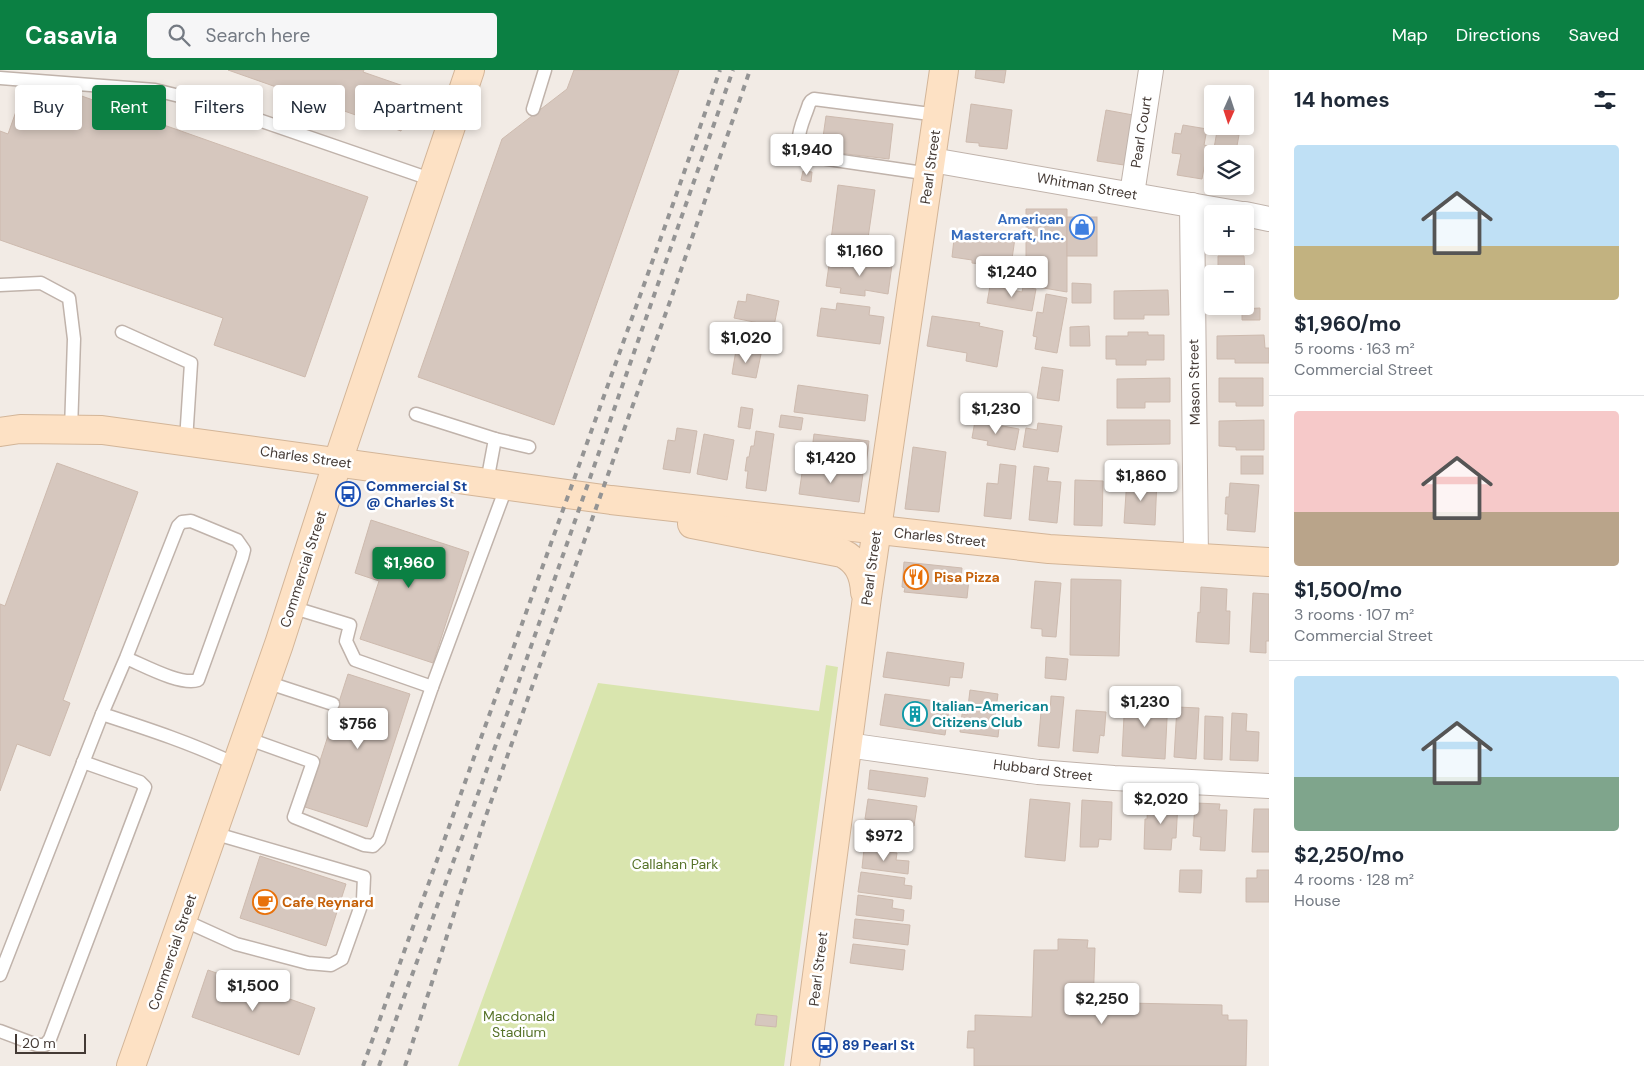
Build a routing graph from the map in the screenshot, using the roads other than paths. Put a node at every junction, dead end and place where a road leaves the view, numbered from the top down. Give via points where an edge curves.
1 (470, 70) edge
2 (545, 70) edge
3 (944, 70) edge
4 (1151, 70) edge
5 (0, 78) edge
6 (533, 109) dead end
7 (938, 115) junction
8 (931, 167) junction
9 (433, 180) junction
10 (1132, 194) junction
11 (1192, 205) junction
12 (1204, 207) edge
13 (1254, 216) edge
14 (1269, 218) edge
15 (0, 285) edge
16 (122, 332) dead end
17 (416, 414) dead end
18 (71, 430) junction
19 (0, 432) edge
20 (495, 439) junction
21 (186, 441) junction
22 (529, 447) dead end
23 (338, 462) junction
24 (497, 484) junction
25 (611, 500) junction
26 (876, 530) junction
27 (1196, 559) junction
28 (1269, 562) edge
29 (291, 607) junction
30 (866, 607) junction
31 (126, 658) junction
32 (266, 682) junction
33 (432, 687) junction
34 (333, 704) dead end
35 (102, 714) junction
36 (246, 738) junction
37 (847, 745) junction
38 (83, 762) junction
39 (237, 765) junction
40 (1269, 786) edge
41 (213, 833) junction
42 (183, 920) junction
43 (0, 975) edge
44 (0, 1031) edge
45 (132, 1066) edge
46 (806, 1066) edge

1 - 9 street, Commercial Street
2 - 6 lane
3 - 7 street, Pearl Street
4 - 10 street, Pearl Court
5 - 9 lane via 155,90 212,104
7 - 8 street, Pearl Street
7 - 8 lane via 818,98 810,102 798,138 801,150 814,157
8 - 10 street, Whitman Street
8 - 26 street, Pearl Street
9 - 23 street, Commercial Street
10 - 11 street, Whitman Street
11 - 12 street, Whitman Street
11 - 27 street, Mason Street
13 - 14 street, Whitman Street
15 - 18 lane via 41,283 69,298 74,339
16 - 21 lane via 191,363
17 - 20 lane
18 - 19 street, Charles Street
18 - 21 street, Charles Street via 102,430
20 - 22 lane
20 - 24 lane
21 - 23 street, Charles Street
23 - 24 street, Charles Street
23 - 29 street, Commercial Street
24 - 25 street, Charles Street
24 - 33 lane
25 - 26 street, Charles Street
25 - 30 street, Charles Street via 729,533 842,553 856,562 861,571
26 - 27 street, Charles Street via 1049,549
26 - 30 street, Pearl Street
27 - 28 street, Charles Street
29 - 32 street, Commercial Street
29 - 33 lane via 350,625 346,641 355,660
30 - 37 street, Pearl Street
31 - 31 lane via 178,526 191,521 237,540 244,550 242,558 198,680 182,680
31 - 35 lane
32 - 34 lane
32 - 36 street, Commercial Street
33 - 36 lane via 379,840 373,846 294,817 313,762
35 - 38 lane
35 - 39 lane via 161,733
36 - 39 street, Commercial Street
37 - 40 street, Hubbard Street via 1057,774
37 - 46 street, Pearl Street
38 - 43 lane
38 - 44 lane via 140,782 145,787 50,1039 45,1045 37,1045
39 - 41 street, Commercial Street
41 - 42 street, Commercial Street
41 - 42 lane via 364,877 363,900 342,959 331,965 308,963 236,944
42 - 45 street, Commercial Street

